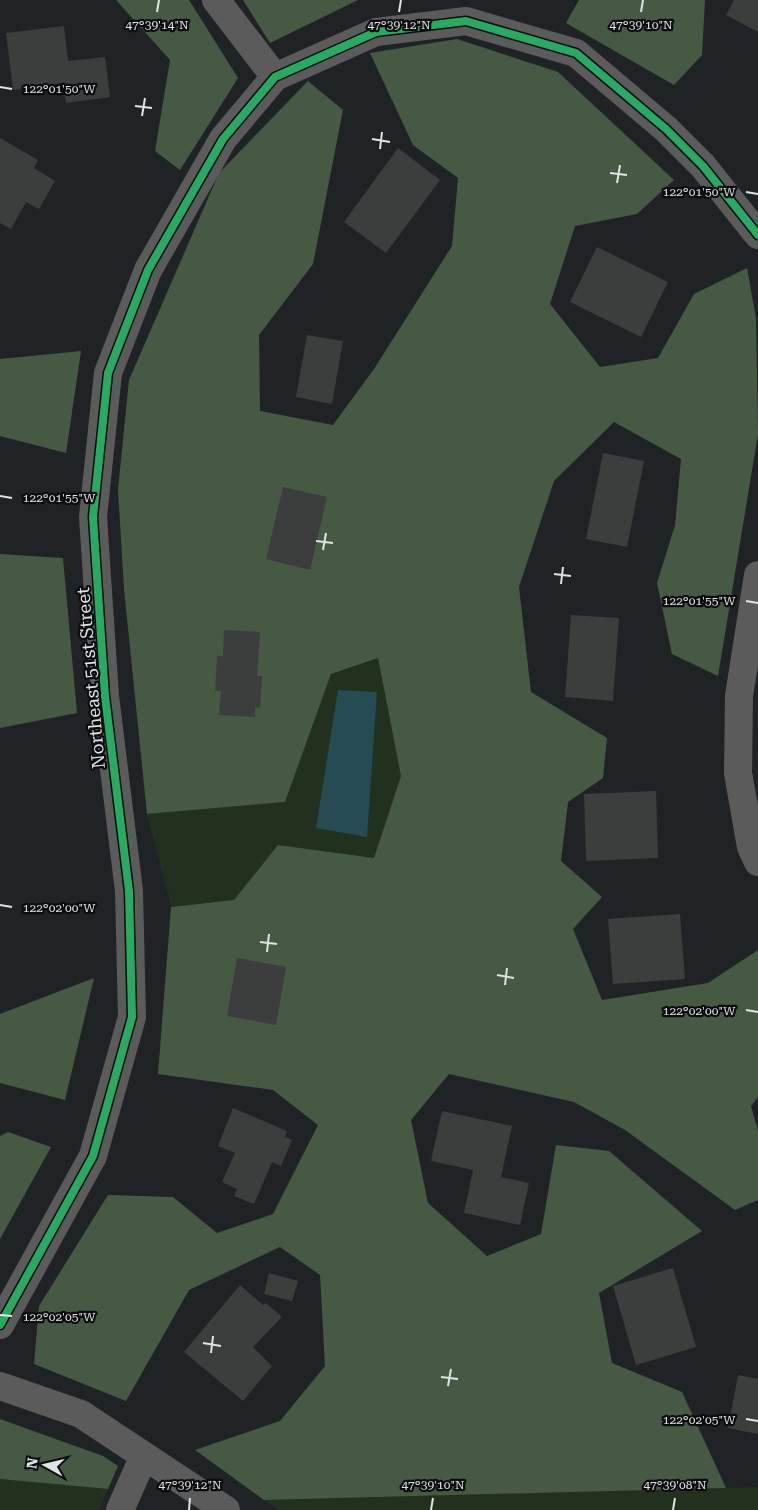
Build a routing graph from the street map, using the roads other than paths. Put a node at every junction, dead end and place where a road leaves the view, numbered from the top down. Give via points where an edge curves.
1 (216, 0) edge
2 (275, 77) junction
3 (758, 235) edge
4 (758, 575) edge
5 (758, 862) edge
6 (0, 1325) edge
7 (0, 1386) edge
8 (144, 1456) junction
9 (120, 1510) edge
10 (226, 1510) edge

1 - 2 street
2 - 3 street via 376,32 466,21 576,52 703,166
2 - 6 street, Northeast 51st Street via 223,139 148,270 108,373 93,517 105,696 129,891 132,1017 93,1156
4 - 5 street via 739,696 738,773 751,847
7 - 8 street via 81,1414
8 - 9 street
8 - 10 street

